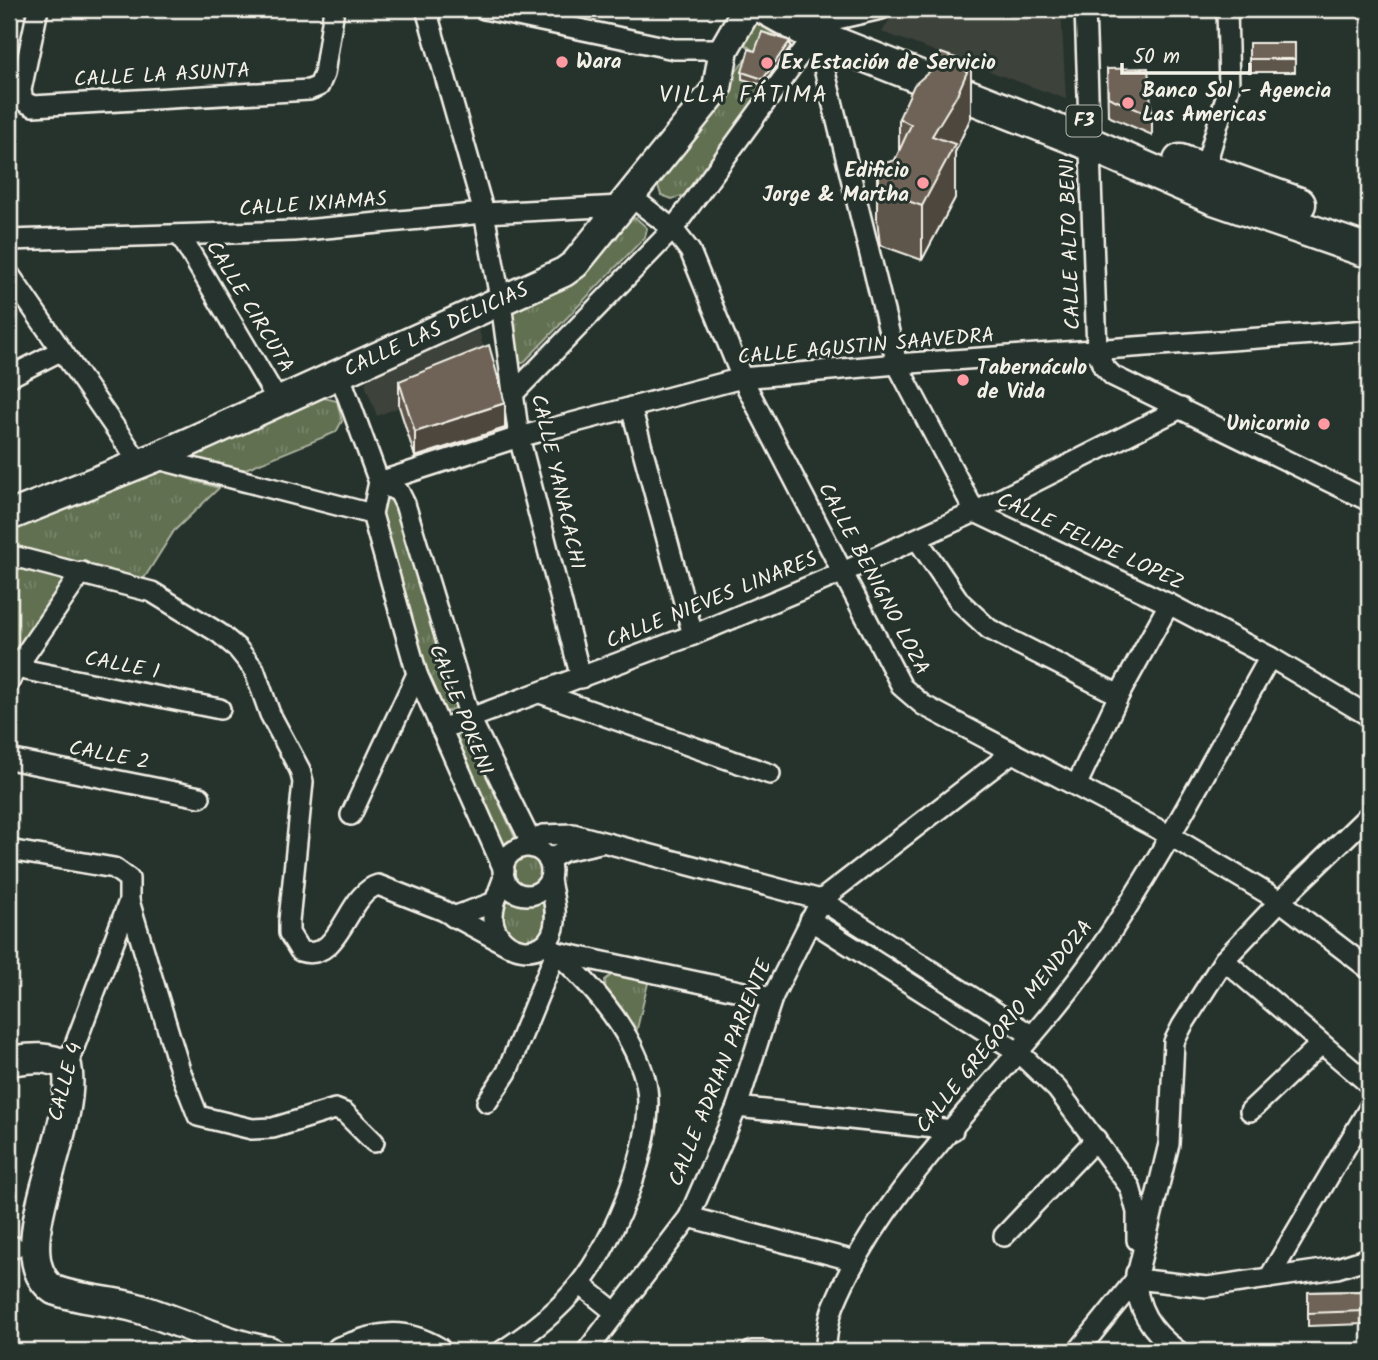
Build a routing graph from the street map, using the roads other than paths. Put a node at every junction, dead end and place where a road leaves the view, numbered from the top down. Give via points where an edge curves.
1 (38, 9) edge
2 (334, 9) edge
3 (426, 9) edge
4 (484, 9) edge
5 (747, 9) edge
6 (767, 9) edge
7 (880, 9) edge
8 (1085, 9) edge
9 (1227, 9) edge
10 (813, 22) edge
11 (724, 49) junction
12 (1090, 133) junction
13 (1204, 171) junction
14 (625, 200) junction
15 (484, 213) junction
16 (673, 229) junction
17 (1369, 230) edge
18 (180, 236) junction
19 (9, 240) edge
20 (1369, 247) edge
21 (9, 275) edge
22 (501, 303) junction
23 (1369, 330) edge
24 (60, 351) junction
25 (1097, 351) junction
26 (897, 364) junction
27 (339, 373) junction
28 (9, 377) edge
29 (742, 378) junction
30 (513, 394) junction
31 (278, 401) junction
32 (631, 407) junction
33 (1181, 408) junction
34 (519, 437) junction
35 (147, 461) junction
36 (379, 482) junction
37 (1369, 501) edge
38 (975, 512) junction
39 (372, 514) junction
40 (9, 516) edge
41 (917, 539) junction
42 (9, 555) edge
43 (82, 572) junction
44 (841, 573) junction
45 (1169, 604) junction
46 (693, 635) junction
47 (1270, 657) junction
48 (417, 674) junction
49 (12, 676) edge
50 (581, 678) junction
51 (540, 693) junction
52 (1119, 695) junction
53 (220, 709) dead end
54 (1369, 716) edge
55 (470, 718) junction
56 (441, 729) junction
57 (1013, 752) junction
58 (9, 759) edge
59 (770, 774) dead end
60 (1077, 784) junction
61 (200, 797) dead end
62 (351, 815) dead end
63 (1369, 816) edge
64 (1169, 835) junction
65 (600, 843) junction
66 (9, 849) edge
67 (536, 855) junction
68 (504, 874) junction
69 (821, 900) junction
70 (129, 901) junction
71 (1280, 901) junction
72 (495, 902) junction
73 (453, 917) junction
74 (810, 920) junction
75 (509, 946) junction
76 (551, 948) junction
77 (1224, 960) junction
78 (1369, 968) edge
79 (772, 998) junction
80 (1031, 1035) junction
81 (1321, 1044) junction
82 (1018, 1052) junction
83 (9, 1061) edge
84 (67, 1066) junction
85 (1369, 1084) edge
86 (487, 1102) dead end
87 (737, 1107) junction
88 (1369, 1108) edge
89 (1250, 1111) dead end
90 (953, 1130) junction
91 (1096, 1139) junction
92 (374, 1142) dead end
93 (689, 1217) junction
94 (1004, 1236) dead end
95 (12, 1248) edge
96 (1369, 1258) edge
97 (855, 1261) junction
98 (1269, 1278) junction
99 (1136, 1279) junction
100 (580, 1284) junction
101 (616, 1313) junction
102 (270, 1351) edge
103 (341, 1351) edge
104 (436, 1351) edge
105 (502, 1351) edge
106 (586, 1351) edge
107 (752, 1351) edge
108 (764, 1351) edge
109 (825, 1351) edge
110 (1078, 1351) edge
111 (1178, 1351) edge

1 - 2 street, CALLE LA ASUNTA via 21,90 23,101 33,106 309,90 319,86 324,74
3 - 15 street, CALLE YANACACHI
4 - 11 street via 674,49
5 - 11 street, CALLE LAS DELICIAS
6 - 10 main road, F3
7 - 10 street
8 - 12 street, CALLE ALTO BENI
9 - 13 street via 1229,87
10 - 12 main road, F3
10 - 16 street
10 - 26 street, CALLE FELIPE LOPEZ
11 - 14 street, CALLE LAS DELICIAS via 717,88
12 - 13 main road, F3
12 - 20 main road, F3 via 1214,198 1362,249
12 - 25 street, CALLE ALTO BENI
13 - 17 main road, F3
14 - 15 street, CALLE IXIAMAS
14 - 16 street
14 - 22 street, CALLE LAS DELICIAS via 575,264
15 - 18 street, CALLE IXIAMAS via 294,231
15 - 22 street, CALLE YANACACHI
16 - 29 street, CALLE BENIGNO LOZA via 690,251
16 - 30 street
18 - 19 street, CALLE IXIAMAS
18 - 31 street, CALLE CIRCUTA
21 - 24 street
22 - 27 street, CALLE LAS DELICIAS
22 - 30 street, CALLE YANACACHI
23 - 25 street, CALLE AGUSTIN SAAVEDRA
24 - 28 street
24 - 35 street
25 - 26 street, CALLE AGUSTIN SAAVEDRA
25 - 33 street via 1113,376
26 - 29 street, CALLE AGUSTIN SAAVEDRA
26 - 38 street, CALLE FELIPE LOPEZ
27 - 31 street, CALLE LAS DELICIAS
27 - 36 street, CALLE POKENI
29 - 32 street, CALLE AGUSTIN SAAVEDRA
29 - 44 street, CALLE BENIGNO LOZA
30 - 34 street, CALLE YANACACHI
31 - 35 street, CALLE LAS DELICIAS
32 - 34 street, CALLE AGUSTIN SAAVEDRA
32 - 46 street
33 - 37 street
33 - 38 street, CALLE NIEVES LINARES
34 - 36 street, CALLE AGUSTIN SAAVEDRA
34 - 50 street, CALLE YANACACHI
35 - 39 street
35 - 40 street, CALLE LAS DELICIAS
36 - 39 street, CALLE POKENI
36 - 55 street, CALLE POKENI via 398,492 409,516
38 - 41 street, CALLE NIEVES LINARES
38 - 45 street, CALLE FELIPE LOPEZ
39 - 48 street, CALLE POKENI
41 - 44 street, CALLE NIEVES LINARES
41 - 52 street via 960,602 989,629
42 - 43 street
43 - 49 street
43 - 73 street via 152,592 219,634 254,669 303,782 289,921 289,933 300,951 316,952 328,945 359,898 378,885
44 - 46 street, CALLE NIEVES LINARES
44 - 57 street, CALLE BENIGNO LOZA via 902,687 923,705
45 - 47 street, CALLE FELIPE LOPEZ
45 - 52 street
46 - 50 street, CALLE NIEVES LINARES
47 - 54 street, CALLE FELIPE LOPEZ
47 - 64 street, CALLE GREGORIO MENDOZA
48 - 56 street, CALLE POKENI
48 - 62 street
49 - 53 street, CALLE 1
50 - 51 street, CALLE NIEVES LINARES
51 - 55 street, CALLE NIEVES LINARES
51 - 59 street
52 - 60 street
55 - 56 street, CALLE NIEVES LINARES
55 - 67 street, CALLE POKENI
56 - 68 street, CALLE POKENI
57 - 60 street, CALLE BENIGNO LOZA
57 - 69 street, CALLE ADRIAN PARIENTE
58 - 61 street, CALLE 2
60 - 64 street, CALLE BENIGNO LOZA
63 - 71 street
64 - 71 street, CALLE BENIGNO LOZA
64 - 80 street, CALLE GREGORIO MENDOZA via 1107,938
65 - 67 street
65 - 67 street via 553,832
65 - 69 street
66 - 70 street, CALLE 4 via 114,868 129,879
67 - 68 street via 508,857
67 - 68 street via 540,891 525,895 510,888
67 - 76 street, CALLE POKENI via 555,921
68 - 72 street
69 - 74 street, CALLE ADRIAN PARIENTE
69 - 80 street
70 - 84 street, CALLE 4
70 - 92 street via 198,1116 252,1129 294,1124 335,1109
71 - 77 street
71 - 78 street, CALLE BENIGNO LOZA
72 - 73 street
72 - 75 street via 495,929
73 - 75 street
74 - 79 street, CALLE ADRIAN PARIENTE
74 - 82 street
75 - 76 street
76 - 79 street
76 - 86 street, CALLE POKENI via 507,1072
76 - 100 street via 592,987 609,1011 645,1077 650,1104 640,1159 627,1194
77 - 81 street
77 - 99 street via 1174,1042 1169,1143
79 - 87 street, CALLE ADRIAN PARIENTE
80 - 82 street, CALLE GREGORIO MENDOZA
81 - 85 street
81 - 89 street
82 - 90 street, CALLE GREGORIO MENDOZA
82 - 91 street via 1057,1089
83 - 84 street via 40,1057
84 - 95 street, CALLE 4 via 66,1103 30,1183
87 - 90 street
87 - 93 street, CALLE ADRIAN PARIENTE
88 - 98 street
90 - 97 street, CALLE GREGORIO MENDOZA via 904,1189
91 - 94 street
91 - 99 street via 1135,1200
93 - 97 street
93 - 101 street, CALLE ADRIAN PARIENTE
95 - 102 street via 20,1265 54,1290 137,1308
96 - 98 street via 1337,1268
97 - 109 street, CALLE GREGORIO MENDOZA via 833,1306
98 - 99 street via 1207,1287
99 - 110 street
99 - 111 street via 1146,1319 1160,1338
100 - 101 street
100 - 105 street via 559,1307
101 - 106 street, CALLE ADRIAN PARIENTE
103 - 104 street via 389,1337 416,1340
107 - 108 street

